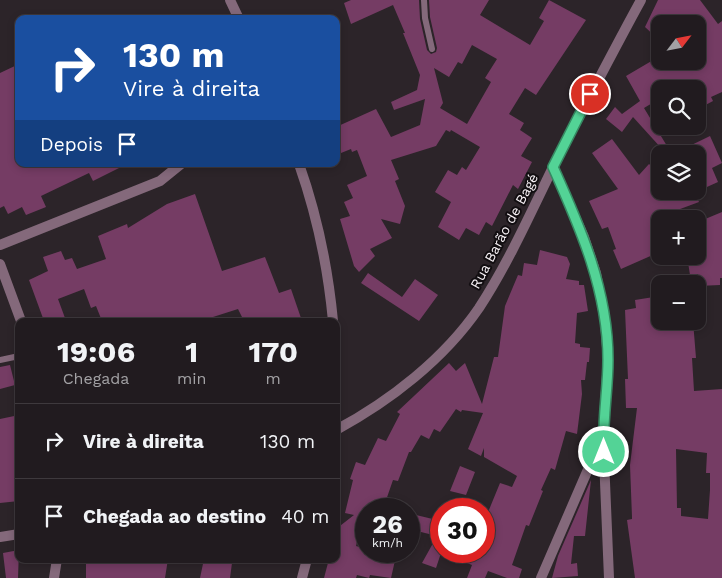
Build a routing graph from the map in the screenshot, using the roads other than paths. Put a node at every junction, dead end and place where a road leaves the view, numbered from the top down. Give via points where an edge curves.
1 (230, 0) edge
2 (424, 0) edge
3 (641, 0) edge
4 (237, 15) edge
5 (432, 49) dead end
6 (177, 167) edge
7 (300, 167) edge
8 (553, 167) junction
9 (0, 245) edge
10 (0, 264) edge
11 (20, 318) edge
12 (333, 318) edge
13 (15, 357) edge
14 (0, 360) edge
15 (340, 430) edge
16 (603, 434) junction
17 (15, 535) edge
18 (0, 537) edge
19 (57, 563) edge
20 (306, 563) edge
21 (54, 578) edge
22 (302, 578) edge
23 (541, 578) edge
24 (609, 578) edge

1 - 4 street
2 - 5 lane
3 - 8 street, Rua Barão de Bagé
6 - 9 street via 160,181
7 - 12 street via 329,280
8 - 15 street, Rua Barão de Bagé via 500,274 458,335 401,388
8 - 16 street via 584,237 596,273 605,321 608,360
10 - 11 street
13 - 14 lane
16 - 23 street
16 - 24 street
17 - 18 street
19 - 21 street
20 - 22 street

